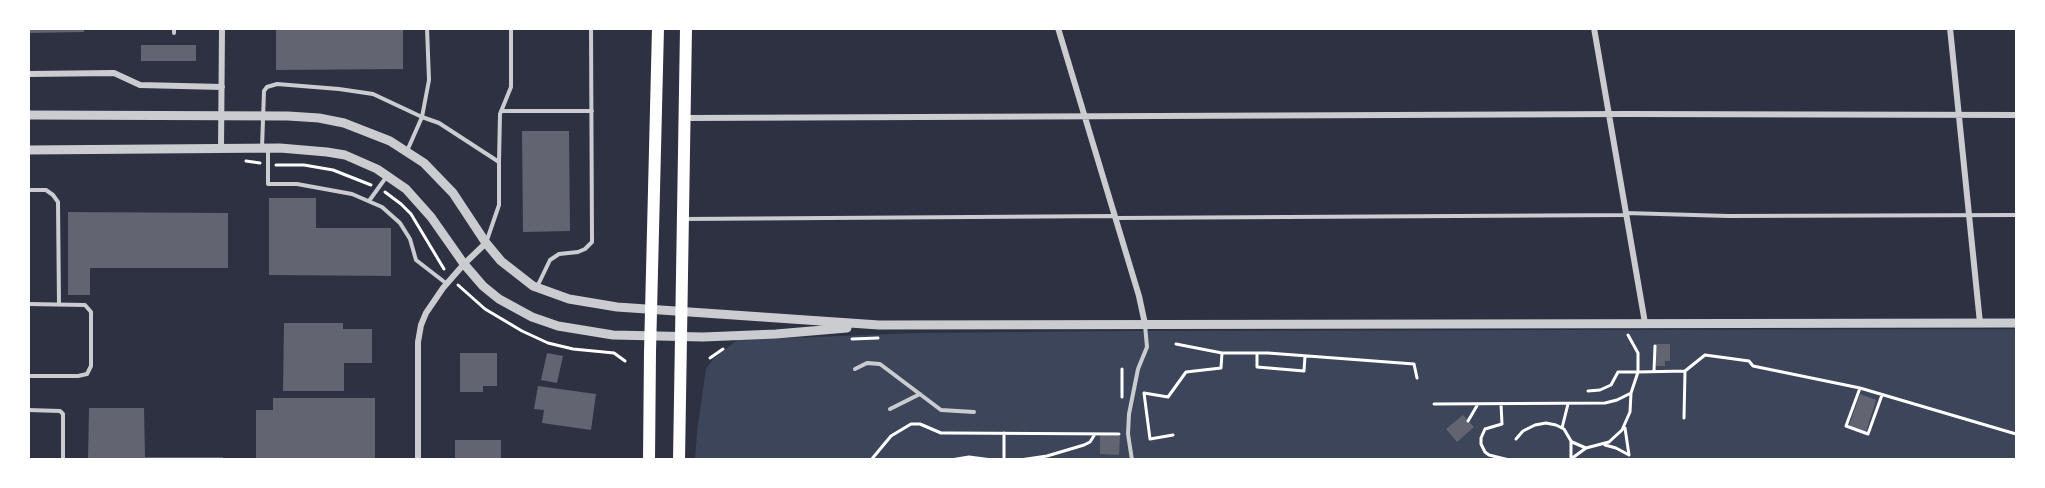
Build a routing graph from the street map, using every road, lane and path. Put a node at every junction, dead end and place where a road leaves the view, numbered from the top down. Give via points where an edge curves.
1 (222, 28) edge
2 (428, 28) edge
3 (511, 28) edge
4 (591, 28) edge
5 (658, 28) edge
6 (687, 28) edge
7 (1058, 28) edge
8 (1594, 28) edge
9 (1950, 28) edge
10 (28, 74) edge
11 (222, 87) junction
12 (501, 111) junction
13 (591, 111) junction
14 (1609, 114) junction
15 (28, 115) edge
16 (1960, 115) junction
17 (2016, 115) edge
18 (222, 116) junction
19 (262, 116) junction
20 (422, 117) junction
21 (1085, 117) junction
22 (686, 118) junction
23 (265, 148) junction
24 (221, 149) junction
25 (28, 150) edge
26 (407, 151) junction
27 (498, 162) junction
28 (387, 175) junction
29 (28, 190) edge
30 (369, 201) junction
31 (1627, 214) junction
32 (1970, 215) junction
33 (2016, 215) edge
34 (1115, 217) junction
35 (683, 219) junction
36 (486, 243) junction
37 (464, 264) junction
38 (447, 284) junction
39 (537, 287) junction
40 (28, 304) edge
41 (59, 305) junction
42 (651, 310) junction
43 (682, 312) junction
44 (1645, 323) junction
45 (1980, 323) junction
46 (2016, 323) edge
47 (1145, 324) junction
48 (879, 325) junction
49 (1627, 334) dead end
50 (650, 336) junction
51 (682, 336) junction
52 (1176, 344) dead end
53 (1655, 346) dead end
54 (1222, 353) junction
55 (1257, 353) junction
56 (1305, 356) junction
57 (855, 369) dead end
58 (1122, 369) dead end
59 (1654, 371) junction
60 (1638, 372) junction
61 (1685, 372) junction
62 (28, 376) edge
63 (1417, 378) dead end
64 (1860, 388) junction
65 (1134, 391) junction
66 (1588, 391) dead end
67 (1144, 393) junction
68 (1631, 393) junction
69 (920, 394) junction
70 (1882, 395) junction
71 (1122, 401) dead end
72 (1434, 404) dead end
73 (1478, 404) junction
74 (1501, 404) junction
75 (1568, 404) junction
76 (890, 409) dead end
77 (28, 410) edge
78 (974, 412) dead end
79 (1684, 418) dead end
80 (1468, 421) dead end
81 (1625, 426) junction
82 (1562, 428) junction
83 (1005, 434) junction
84 (1095, 434) junction
85 (1122, 434) dead end
86 (2016, 434) edge
87 (1173, 435) dead end
88 (1516, 439) dead end
89 (1571, 441) junction
90 (1603, 445) junction
91 (1586, 448) junction
92 (1629, 455) junction
93 (63, 459) edge
94 (418, 459) edge
95 (649, 459) edge
96 (680, 459) edge
97 (870, 459) edge
98 (951, 459) edge
99 (992, 459) edge
100 (1005, 459) edge
101 (1020, 459) edge
102 (1132, 459) edge
103 (1509, 459) edge
104 (1571, 459) edge
105 (1631, 459) edge

1 - 11 street
2 - 20 lane via 429,80
3 - 12 lane via 511,87
4 - 13 lane
5 - 42 main road
6 - 22 main road
7 - 21 street
8 - 14 street
9 - 16 street
10 - 11 street via 114,73 140,85
11 - 18 street
12 - 13 lane
12 - 27 lane
13 - 39 lane via 592,243 578,252 559,254 550,260
14 - 16 street
14 - 21 street
14 - 31 street
15 - 18 street
16 - 17 street
16 - 32 street
18 - 19 street
18 - 24 street
19 - 20 lane via 264,91 277,84 373,94
19 - 23 lane
19 - 26 street via 344,123
20 - 26 lane
20 - 27 lane via 439,123
21 - 22 street
21 - 34 street
22 - 35 main road
23 - 24 street
23 - 28 street via 336,153
23 - 30 lane via 268,184 297,184
24 - 25 street
26 - 36 street via 453,193
27 - 36 lane via 498,205
28 - 30 lane
28 - 37 street via 417,201
29 - 41 lane via 46,190 58,202
30 - 38 lane via 400,223 416,260
31 - 32 lane
31 - 34 lane
31 - 44 street
32 - 33 lane
32 - 45 street
34 - 35 lane
34 - 47 street
35 - 43 main road
36 - 37 street
36 - 39 street via 515,273
37 - 38 street
37 - 50 street via 499,300 532,317 585,332
38 - 94 street via 426,313 418,342
39 - 42 street via 584,302
40 - 41 lane
41 - 62 lane via 85,305 91,312 91,366 87,374 78,376
42 - 43 street
42 - 50 main road
43 - 48 street
43 - 51 main road
44 - 45 street
44 - 47 street
45 - 46 street
47 - 48 street
47 - 65 lane via 1147,347
48 - 51 street via 776,334
49 - 60 path via 1637,349
50 - 51 street
50 - 95 main road
51 - 96 main road
52 - 54 path
53 - 59 path
54 - 55 path
54 - 67 path via 1221,368 1186,372 1168,397
55 - 56 path
55 - 56 path via 1257,367 1304,371
56 - 63 path via 1414,364
57 - 69 lane via 867,363 880,364
58 - 71 path
59 - 60 path
59 - 61 path
60 - 66 path via 1618,372 1611,385
60 - 68 path
61 - 64 path via 1705,355 1749,361 1753,366
61 - 79 path
64 - 70 path
64 - 70 path via 1846,426 1868,434
65 - 67 path
65 - 102 lane via 1128,434
67 - 87 path via 1150,439
68 - 75 path via 1605,403
68 - 81 path
69 - 76 lane
69 - 78 lane via 941,410
70 - 86 path
72 - 73 path
73 - 74 path
73 - 80 path
74 - 75 path
74 - 103 path via 1502,424 1485,429 1481,444 1489,455
75 - 82 path
77 - 93 lane via 63,414
81 - 90 path
81 - 92 path
82 - 88 path via 1546,423 1535,425
82 - 89 path
83 - 84 path
83 - 97 path via 941,433 912,424 891,436
83 - 100 path
84 - 85 path
84 - 101 path via 1084,445
89 - 91 path
89 - 104 path
90 - 91 path
90 - 92 path
91 - 104 path
92 - 105 path
98 - 99 path

